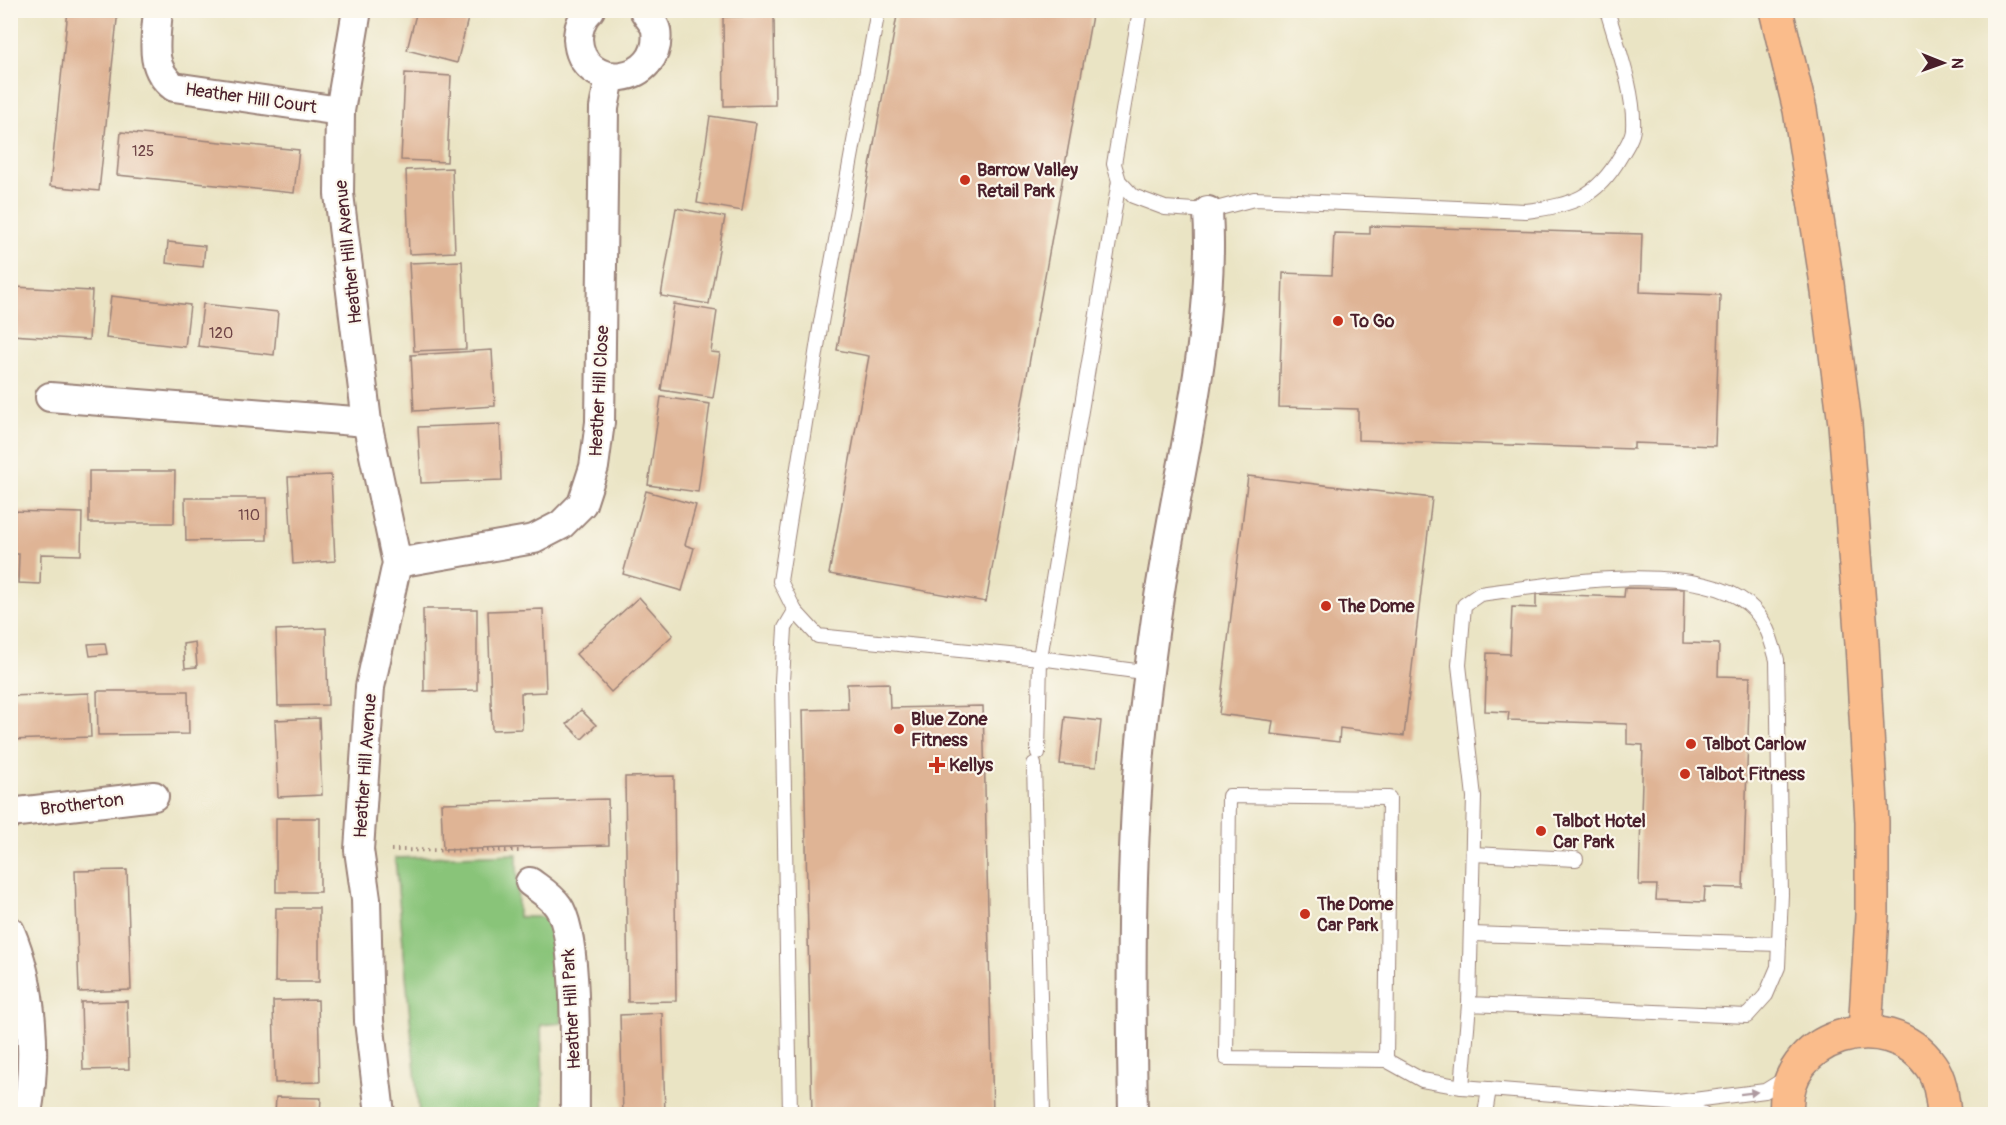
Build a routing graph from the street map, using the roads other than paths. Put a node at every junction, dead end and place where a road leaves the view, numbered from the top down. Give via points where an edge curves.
1 (158, 10) edge
2 (357, 10) edge
3 (590, 10) edge
4 (644, 10) edge
5 (878, 10) edge
6 (1140, 10) edge
7 (1607, 10) edge
8 (1776, 10) edge
9 (610, 76) junction
10 (340, 111) junction
11 (1119, 181) junction
12 (1208, 211) junction
13 (50, 397) dead end
14 (367, 422) junction
15 (397, 563) junction
16 (795, 611) junction
17 (1040, 658) junction
18 (1150, 672) junction
19 (154, 796) dead end
20 (10, 813) edge
21 (1473, 854) junction
22 (1575, 860) dead end
23 (530, 882) road end
24 (10, 931) edge
25 (1471, 934) junction
26 (1779, 944) junction
27 (1468, 1004) junction
28 (1865, 1032) junction
29 (1386, 1060) junction
30 (1798, 1071) junction
31 (1462, 1087) junction
32 (1489, 1089) junction
33 (1670, 1103) junction
34 (27, 1114) edge
35 (380, 1114) edge
36 (574, 1114) edge
37 (790, 1114) edge
38 (1043, 1114) edge
39 (1133, 1114) edge
40 (1485, 1114) edge
41 (1704, 1114) edge
42 (1787, 1114) edge
43 (1944, 1114) edge

1 - 10 street, Heather Hill Court via 155,59 162,78 174,87
2 - 10 street, Heather Hill Avenue
3 - 9 street via 578,31 579,48 588,65
4 - 9 street via 656,28 654,52 640,70 622,77
5 - 16 lane via 820,328 780,581
6 - 11 lane via 1114,165
7 - 12 lane via 1626,73 1633,129 1611,174 1590,194 1559,208 1526,211 1254,199
8 - 28 main road via 1800,110 1845,424 1872,822 1872,915
9 - 15 street, Heather Hill Close via 603,108 600,422 594,467 582,504 561,525 534,539
10 - 14 street, Heather Hill Avenue via 339,194
11 - 12 lane via 1133,196 1165,208
11 - 17 lane
12 - 18 street via 1211,256 1198,362
13 - 14 street
14 - 15 street, Heather Hill Avenue
15 - 35 street, Heather Hill Avenue via 370,687 359,850 366,899 369,1021
16 - 17 lane via 818,636
16 - 37 lane via 785,628 782,681
17 - 18 lane
17 - 38 lane via 1036,759
18 - 39 street via 1138,777 1131,994
19 - 20 street, Brotherton
21 - 22 lane
21 - 25 lane
21 - 26 lane via 1474,797 1459,665 1464,605 1480,594 1613,579 1673,579 1724,589 1749,605 1767,627 1777,660 1782,894
23 - 36 street, Heather Hill Park via 558,906 565,922 572,964
24 - 34 street via 20,953 31,1029
25 - 26 lane
25 - 27 lane
26 - 27 lane via 1778,967 1766,995 1747,1016
27 - 31 lane
28 - 30 main road via 1841,1035 1820,1046
28 - 43 main road via 1890,1036 1913,1048 1934,1074 1941,1089
29 - 29 lane via 1226,1058 1229,796 1389,798
29 - 31 lane via 1422,1080
33 -> 30 lane via 1765,1091
30 - 42 main road via 1791,1083
31 - 32 lane
32 - 33 lane
32 - 40 lane
33 - 41 lane

